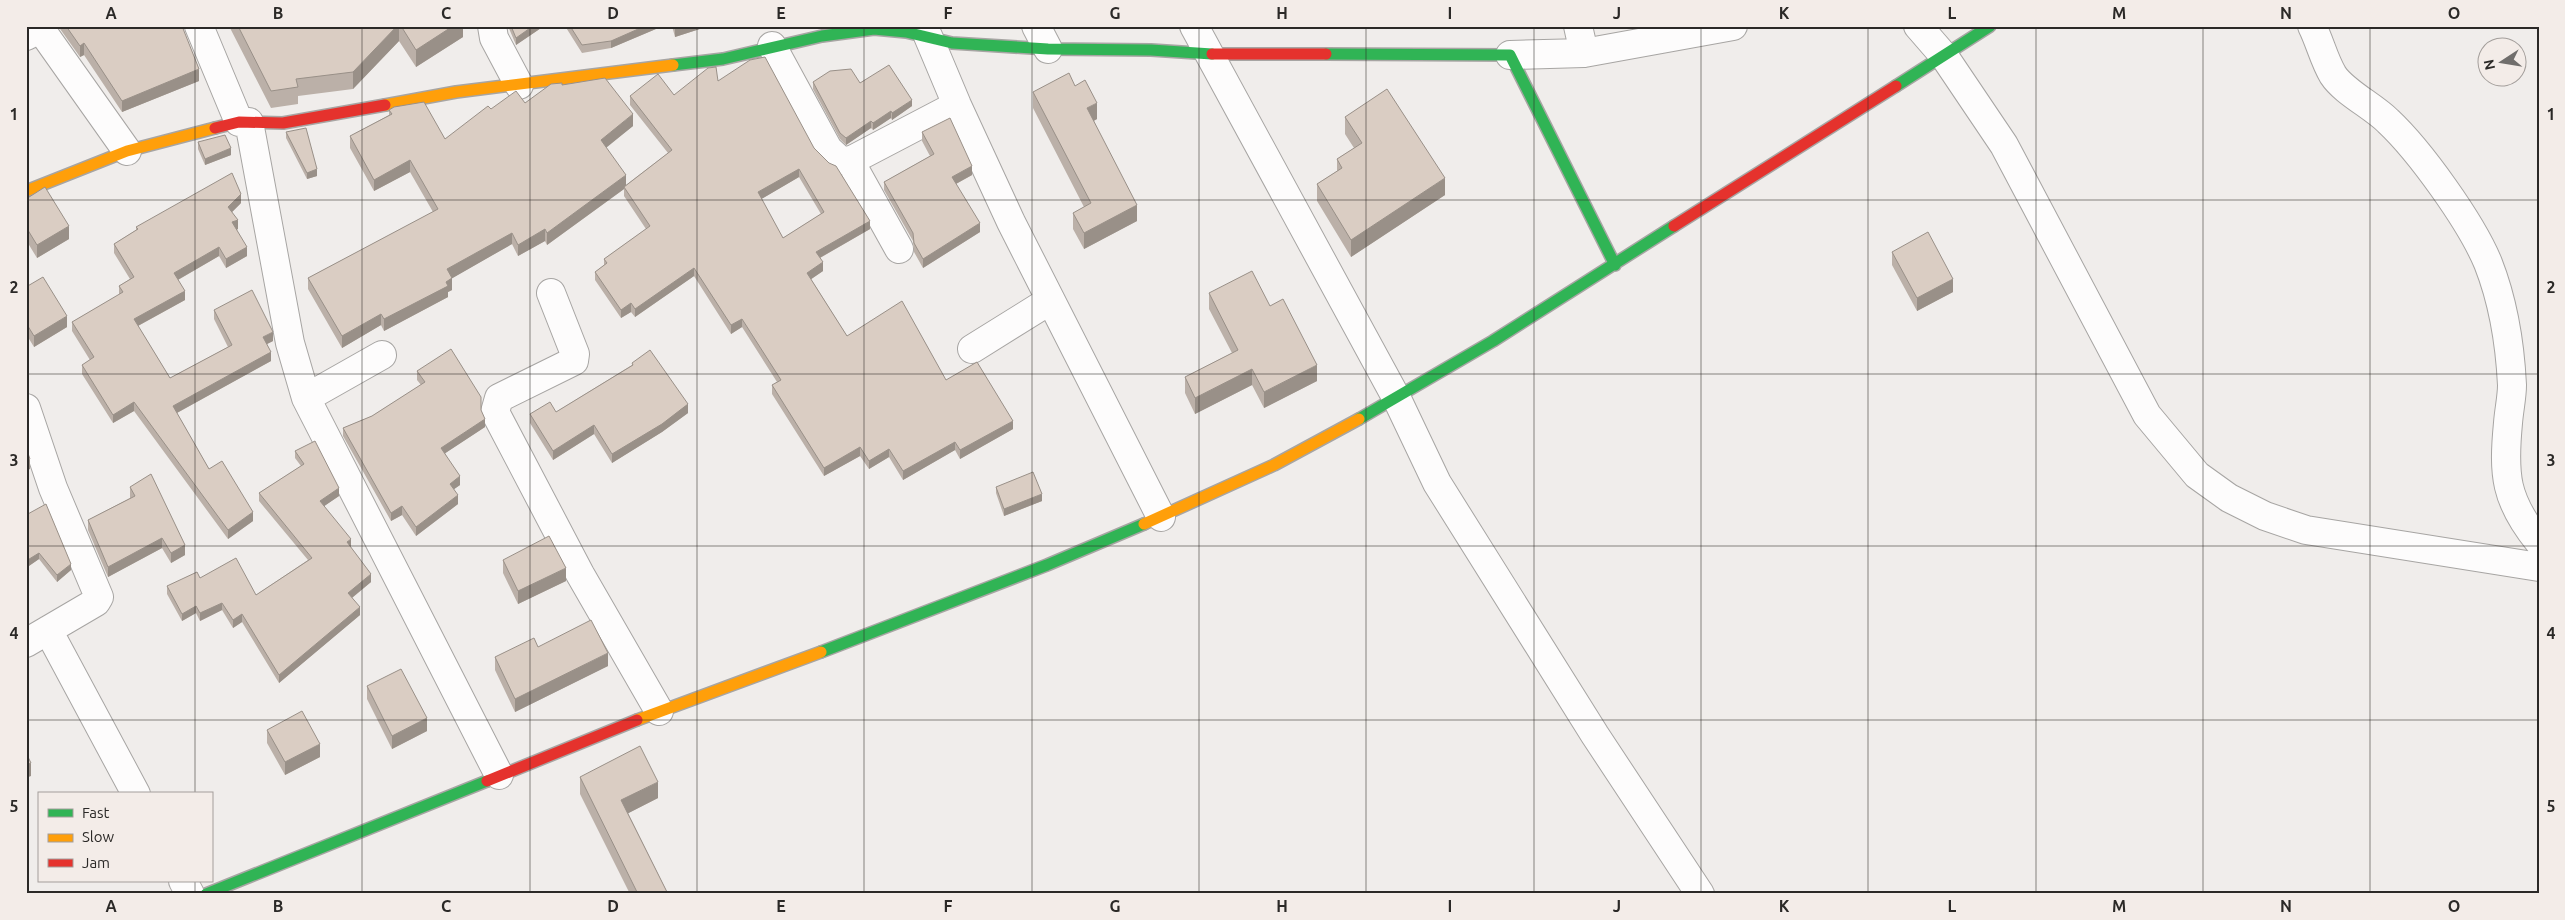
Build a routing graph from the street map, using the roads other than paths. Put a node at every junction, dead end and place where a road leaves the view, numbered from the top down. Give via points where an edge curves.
1 (492, 26) edge
2 (1194, 26) edge
3 (1578, 26) edge
4 (1733, 26) edge
5 (1918, 26) edge
6 (1990, 26) edge
7 (2312, 26) edge
8 (204, 28) edge
9 (819, 31) edge
10 (26, 36) edge
11 (928, 36) junction
12 (1042, 38) edge
13 (772, 46) junction
14 (1584, 53) junction
15 (1208, 54) junction
16 (1510, 55) junction
17 (1944, 56) junction
18 (519, 84) junction
19 (957, 105) junction
20 (244, 122) junction
21 (127, 151) junction
22 (850, 161) junction
23 (26, 191) edge
24 (899, 249) dead end
25 (1615, 265) junction
26 (551, 293) dead end
27 (1050, 301) junction
28 (972, 349) dead end
29 (382, 355) dead end
30 (306, 398) junction
31 (1397, 399) junction
32 (26, 408) edge
33 (1161, 518) junction
34 (2539, 542) edge
35 (2539, 567) edge
36 (37, 636) edge
37 (659, 711) junction
38 (499, 775) junction
39 (135, 792) edge
40 (184, 882) edge
41 (190, 894) edge
42 (206, 894) edge
43 (1700, 894) edge

1 - 18 street via 494,38
2 - 15 street
3 - 14 street
4 - 14 street
5 - 17 street
6 - 17 street
7 - 34 street via 2333,75 2402,135 2457,209 2488,263 2500,300 2509,349 2512,387 2505,472 2510,495
8 - 20 street
9 - 11 street via 874,29
9 - 13 street
10 - 21 street via 42,31
11 - 12 street via 952,43
11 - 19 street
12 - 15 street
13 - 18 street via 723,58
13 - 22 street via 828,149 840,160
14 - 16 street
15 - 16 street
15 - 31 street
16 - 25 street
17 - 25 street
17 - 35 street via 2009,153 2147,415 2197,475 2229,498 2306,530
18 - 20 street via 283,123
19 - 22 street
19 - 27 street
20 - 21 street
20 - 30 street via 290,343
21 - 23 street
22 - 24 street
25 - 31 street
26 - 37 street via 575,354 574,361 499,398 495,412 580,574
27 - 28 street
27 - 33 street
29 - 30 street
30 - 38 street
31 - 33 street via 1274,465
31 - 43 street via 1447,499 1595,735
32 - 36 street via 53,488 99,596 96,602
33 - 37 street via 853,641
36 - 39 street
37 - 38 street
38 - 42 street
40 - 41 street

